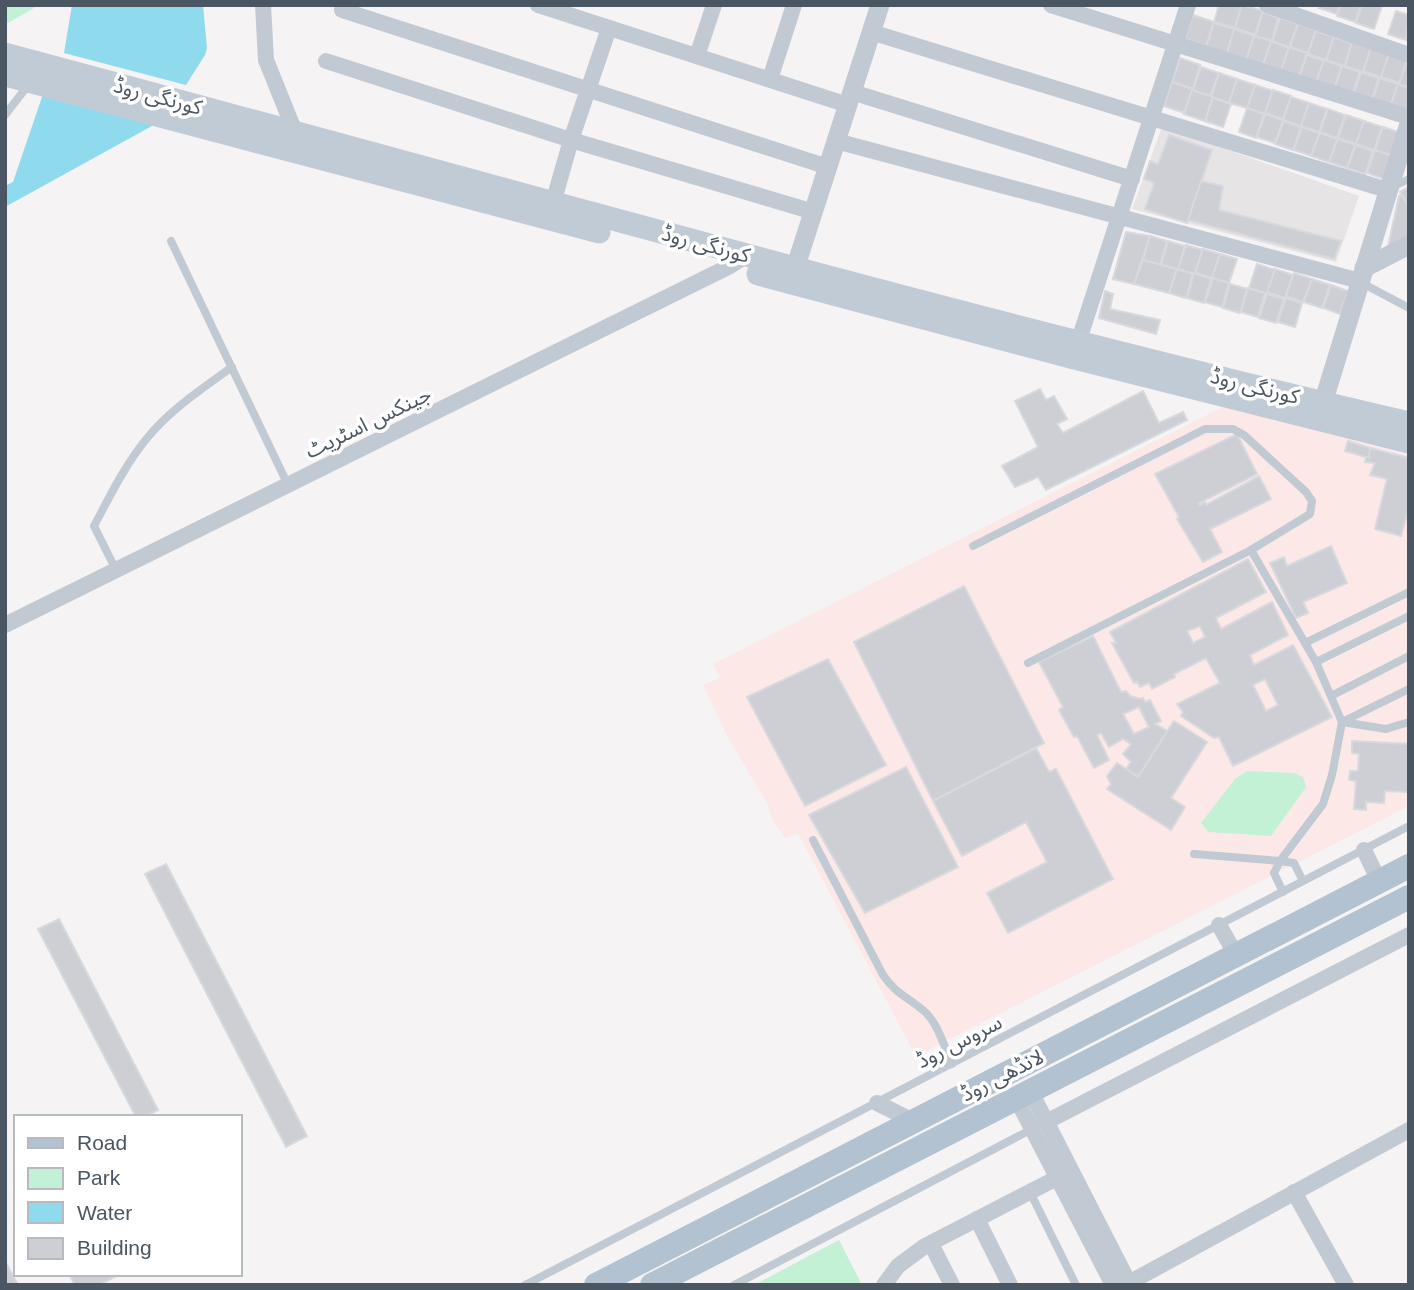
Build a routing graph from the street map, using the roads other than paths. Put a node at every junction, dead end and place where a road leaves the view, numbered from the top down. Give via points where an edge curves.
1 (263, 5) edge
2 (538, 5) edge
3 (696, 5) edge
4 (794, 5) edge
5 (880, 5) edge
6 (1051, 5) edge
7 (1188, 5) edge
8 (1266, 5) edge
9 (713, 8) edge
10 (342, 10) dead end
11 (609, 28) junction
12 (871, 33) junction
13 (1175, 44) junction
14 (5, 54) edge
15 (1409, 55) edge
16 (698, 56) junction
17 (327, 61) dead end
18 (5, 75) edge
19 (42, 78) junction
20 (770, 79) junction
21 (588, 90) junction
22 (850, 98) junction
23 (188, 114) junction
24 (5, 115) edge
25 (1409, 117) edge
26 (1151, 120) junction
27 (1409, 124) edge
28 (295, 132) junction
29 (571, 140) junction
30 (836, 141) junction
31 (320, 149) junction
32 (828, 167) junction
33 (1409, 178) edge
34 (1132, 179) junction
35 (1387, 190) junction
36 (554, 203) junction
37 (814, 212) junction
38 (1120, 217) junction
39 (172, 241) dead end
40 (1409, 244) edge
41 (739, 261) junction
42 (1362, 275) junction
43 (793, 276) junction
44 (1409, 308) edge
45 (1076, 350) junction
46 (232, 367) junction
47 (1323, 403) junction
48 (1409, 423) edge
49 (1409, 442) edge
50 (288, 485) junction
51 (973, 546) dead end
52 (1251, 550) junction
53 (116, 570) junction
54 (1409, 592) edge
55 (1409, 616) edge
56 (5, 625) edge
57 (1305, 643) junction
58 (1409, 656) edge
59 (1316, 662) junction
60 (1028, 663) dead end
61 (1409, 690) edge
62 (1331, 696) junction
63 (1409, 722) edge
64 (1342, 723) junction
65 (1409, 827) edge
66 (813, 839) dead end
67 (1364, 850) junction
68 (1194, 854) dead end
69 (1280, 861) junction
70 (1409, 866) edge
71 (1303, 881) junction
72 (1379, 881) junction
73 (1283, 892) junction
74 (1409, 897) edge
75 (1219, 925) junction
76 (1409, 935) edge
77 (1236, 955) junction
78 (952, 1064) junction
79 (1023, 1094) junction
80 (877, 1102) junction
81 (913, 1121) junction
82 (1046, 1122) junction
83 (1031, 1129) junction
84 (1409, 1130) edge
85 (1057, 1178) junction
86 (1030, 1192) junction
87 (1294, 1192) junction
88 (977, 1219) junction
89 (931, 1244) junction
90 (1124, 1284) edge
91 (524, 1285) edge
92 (596, 1285) edge
93 (652, 1285) edge
94 (734, 1285) edge
95 (884, 1285) edge
96 (952, 1285) edge
97 (1010, 1285) edge
98 (1076, 1285) edge
99 (1346, 1285) edge

1 - 28 street via 266,60
2 - 11 street
3 - 9 street
4 - 20 street
5 - 12 street
6 - 13 street
7 - 13 street
8 - 15 street
9 - 16 street
10 - 21 street
11 - 16 street
11 - 21 street
12 - 22 street
12 - 26 street
13 - 25 street
13 - 26 street
14 - 19 main road, کورنگی روڈ
16 - 20 street
17 - 29 street
18 - 19 main road, کورنگی روڈ
19 - 23 main road, کورنگی روڈ
19 - 24 lane
20 - 22 street
21 - 29 street
21 - 32 street
22 - 30 street
22 - 34 street
23 - 28 main road, کورنگی روڈ
23 - 31 main road, کورنگی روڈ
26 - 34 street
26 - 35 street
27 - 35 street
28 - 31 main road, کورنگی روڈ
29 - 36 street
29 - 37 street
30 - 32 street
30 - 38 street
31 - 36 main road, کورنگی روڈ
31 - 41 main road, کورنگی روڈ
32 - 37 street
33 - 35 lane
34 - 38 street
35 - 42 street
36 - 41 main road, کورنگی روڈ
37 - 43 street
38 - 42 street
38 - 45 street
39 - 46 lane
40 - 42 street
41 - 43 main road, کورنگی روڈ
41 - 50 street, جینکس اسٹریٹ
42 - 44 lane
42 - 47 street
43 - 45 main road, کورنگی روڈ
45 - 47 main road, کورنگی روڈ
45 - 49 main road, کورنگی روڈ
46 - 50 lane
46 - 53 lane via 147,437 116,484 94,526
47 - 48 main road, کورنگی روڈ
50 - 53 street, جینکس اسٹریٹ
51 - 52 lane via 1199,430 1220,427 1253,440 1312,501 1310,514
52 - 57 lane
52 - 60 lane
53 - 56 street, جینکس اسٹریٹ
54 - 57 lane
55 - 59 lane
57 - 59 lane
58 - 62 lane
59 - 62 lane
61 - 64 lane
62 - 64 lane
63 - 64 lane via 1386,729
64 - 69 lane via 1323,804
65 - 67 lane, سروس روڈ
66 - 78 lane via 883,975 898,994 925,1011
67 - 71 lane, سروس روڈ
67 - 72 street
68 - 69 lane
69 - 71 lane via 1294,863
69 - 73 lane via 1274,873
70 - 72 main road, لانڈھی روڈ
71 - 73 lane, سروس روڈ
72 - 77 main road, لانڈھی روڈ
73 - 75 lane, سروس روڈ
74 - 79 main road, لانڈھی روڈ
75 - 77 street
75 - 78 lane, سروس روڈ
76 - 82 street
77 - 81 main road, لانڈھی روڈ
78 - 80 lane, سروس روڈ
79 - 82 street
79 - 83 street
79 - 93 main road, لانڈھی روڈ
80 - 81 street
80 - 91 lane, سروس روڈ
81 - 92 main road, لانڈھی روڈ
82 - 83 lane
82 - 90 street
83 - 85 street
83 - 94 lane
84 - 87 street
85 - 86 street
85 - 90 street
86 - 88 street
86 - 98 lane
87 - 90 street
87 - 99 street
88 - 89 street
88 - 97 street
89 - 95 street via 898,1266
89 - 96 street

